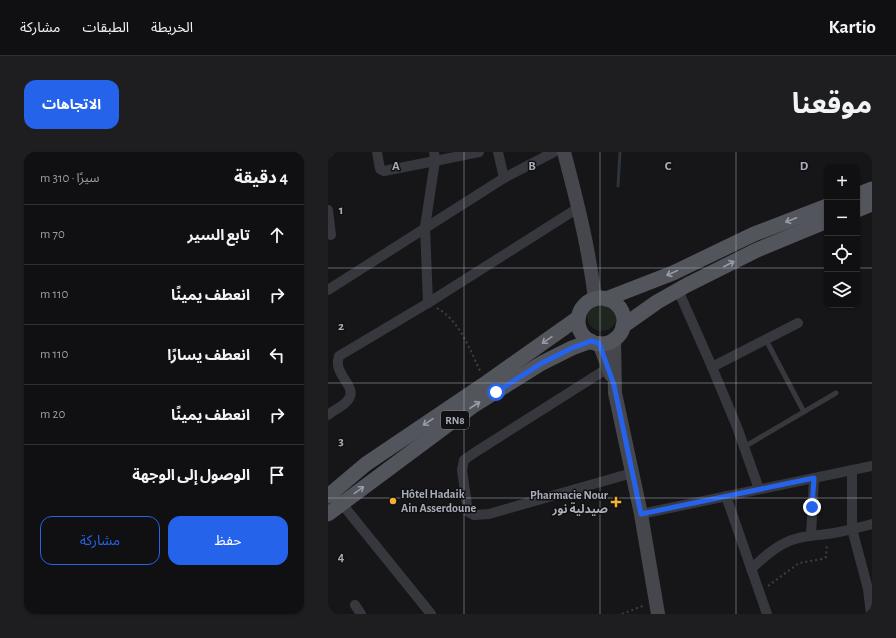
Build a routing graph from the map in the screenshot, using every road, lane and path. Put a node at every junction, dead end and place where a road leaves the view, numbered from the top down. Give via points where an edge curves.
1 (377, 152) edge
2 (479, 152) edge
3 (498, 152) edge
4 (554, 152) edge
5 (564, 152) edge
6 (434, 157) edge
7 (504, 178) junction
8 (872, 189) edge
9 (860, 194) edge
10 (872, 204) edge
11 (824, 207) edge
12 (578, 208) junction
13 (860, 209) edge
14 (328, 210) edge
15 (824, 222) edge
16 (425, 227) junction
17 (331, 235) dead end
18 (328, 290) edge
19 (678, 290) junction
20 (601, 299) junction
21 (428, 303) junction
22 (578, 318) junction
23 (798, 324) dead end
24 (623, 326) junction
25 (614, 340) junction
26 (766, 340) junction
27 (595, 342) junction
28 (712, 367) junction
29 (608, 368) junction
30 (486, 383) junction
31 (614, 385) junction
32 (836, 393) dead end
33 (804, 412) junction
34 (328, 415) edge
35 (744, 447) junction
36 (872, 466) edge
37 (852, 470) junction
38 (632, 473) junction
39 (814, 478) junction
40 (759, 490) junction
41 (332, 496) edge
42 (726, 496) junction
43 (328, 514) edge
44 (641, 514) junction
45 (872, 524) edge
46 (852, 529) junction
47 (827, 534) junction
48 (811, 535) junction
49 (751, 569) junction
50 (870, 587) edge
51 (759, 592) junction
52 (355, 605) dead end
53 (657, 608) edge
54 (361, 614) edge
55 (431, 614) edge
56 (622, 614) edge
57 (766, 614) edge
58 (871, 614) edge

1 - 6 street via 380,169 384,171
2 - 6 street
3 - 7 street
4 - 7 street
5 - 12 street
6 - 16 street
7 - 16 street
8 - 9 main road
10 - 13 main road
11 -> 20 main road, RN8 via 754,234 673,273
12 - 20 street via 592,272
12 - 21 street
14 - 17 street
19 -> 15 main road via 757,250
16 - 18 street
16 - 21 street
19 - 24 main road
19 - 28 street
20 - 22 main road, RN8 via 584,306
20 - 24 main road via 618,306 622,312
21 - 30 path via 441,310 458,328
21 - 34 street via 339,356 338,367 350,388 351,395 348,401
22 - 27 main road via 581,332
22 -> 30 main road, RN8
23 - 26 street
24 - 25 main road
25 - 27 main road, RN8
25 - 31 street
26 - 28 street
26 - 33 lane
27 - 29 street
41 -> 27 main road, RN8 via 542,363 572,348
28 - 35 street
29 - 31 street
29 - 38 street via 464,460 462,470 468,512 474,515 489,514
30 -> 41 main road, RN8 via 366,464
31 - 38 street
32 - 33 lane
33 - 35 lane
35 - 40 street
36 - 37 street
37 - 39 street
37 - 46 street
38 - 44 street
39 - 40 street
39 - 48 street
40 - 42 street
41 - 43 main road, RN8
41 - 55 street
42 - 44 street
42 - 49 street
44 - 53 street
45 - 46 street
46 - 47 street
46 - 50 street
47 - 48 street
47 - 51 path via 826,557 799,563
48 - 49 street via 783,543
49 - 51 street
50 - 58 street
51 - 57 street
52 - 54 street
53 - 56 path

